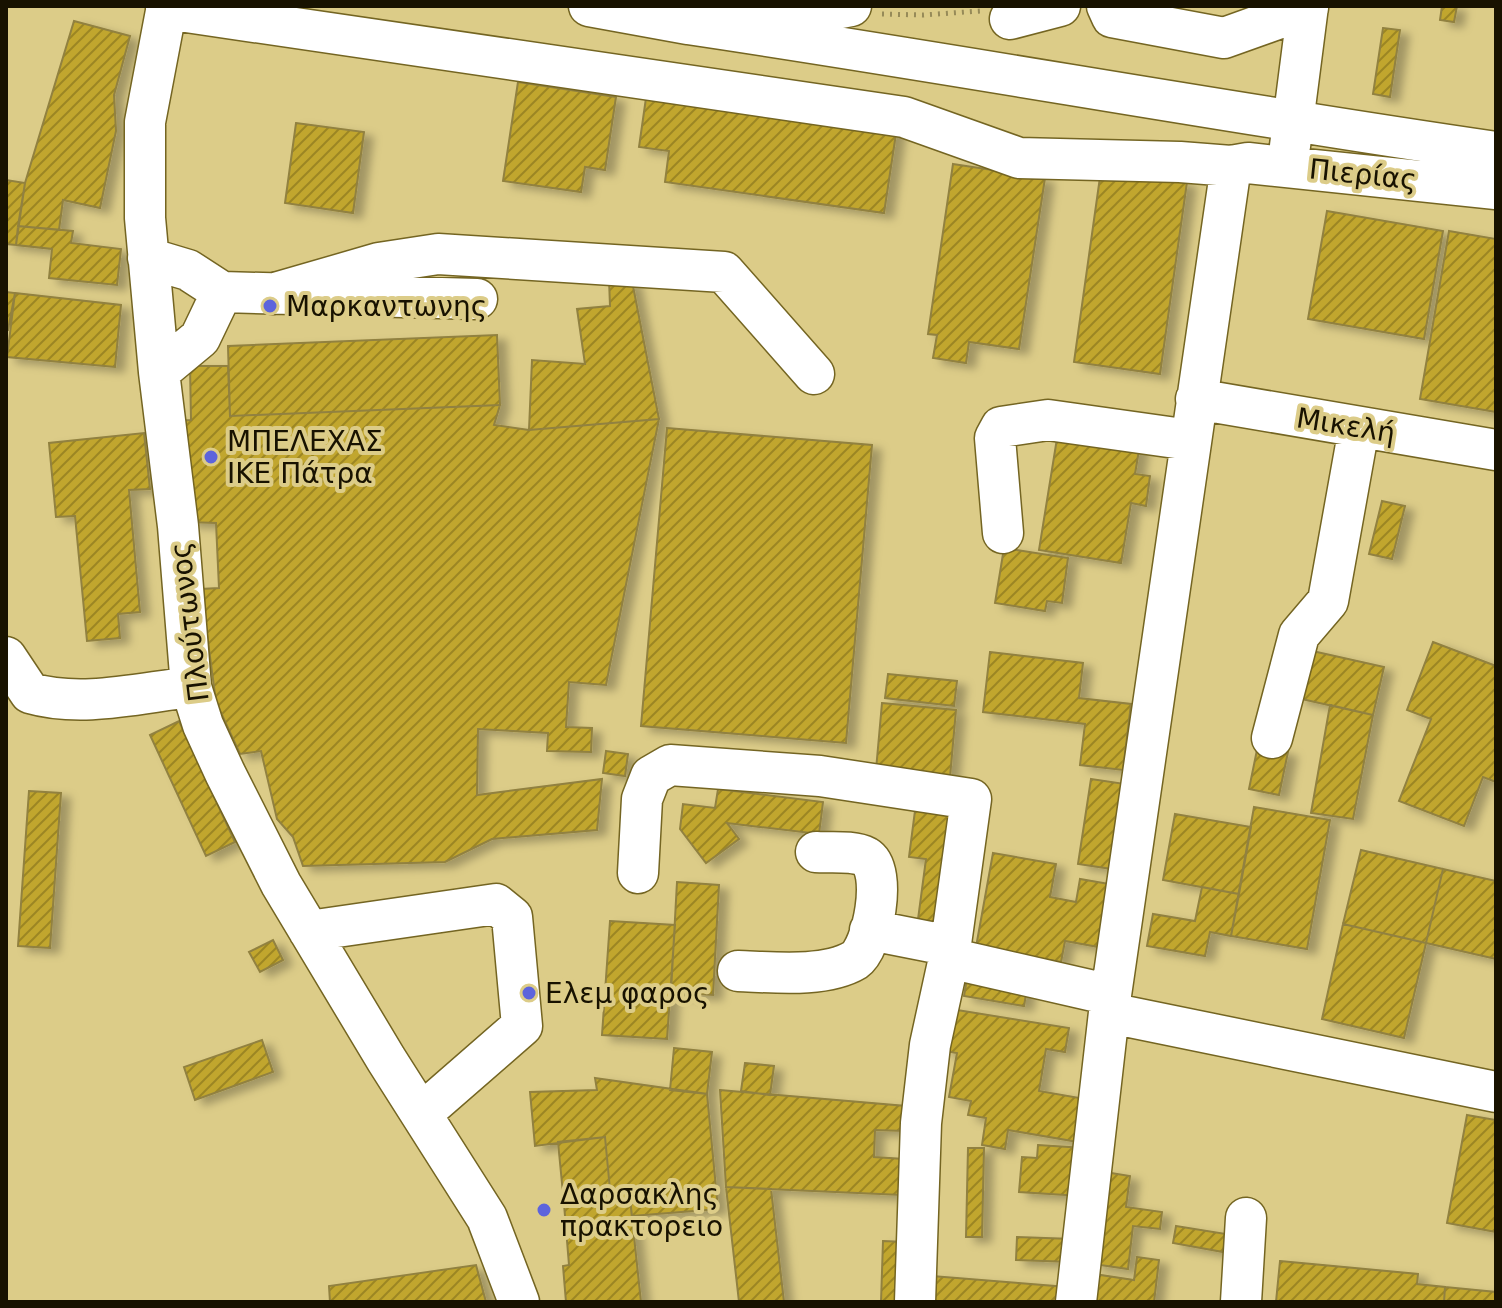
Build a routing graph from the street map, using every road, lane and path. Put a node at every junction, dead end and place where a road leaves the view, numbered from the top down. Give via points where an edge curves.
1 (589, 6) edge
2 (1060, 6) edge
3 (1107, 6) edge
4 (166, 7) edge
5 (1308, 7) edge
6 (864, 9) edge
7 (1010, 19) joint
8 (688, 24) junction
9 (1293, 122) junction
10 (1496, 152) edge
11 (1231, 166) junction
12 (1286, 166) junction
13 (1496, 189) edge
14 (148, 258) junction
15 (222, 292) junction
16 (272, 294) junction
17 (477, 299) dead end
18 (159, 372) junction
19 (814, 374) dead end
20 (1196, 399) junction
21 (1359, 428) junction
22 (1190, 440) junction
23 (1496, 450) edge
24 (1003, 533) dead end
25 (6, 657) edge
26 (191, 687) junction
27 (1272, 738) dead end
28 (816, 852) dead end
29 (638, 873) dead end
30 (870, 930) junction
31 (309, 931) junction
32 (950, 952) junction
33 (738, 971) dead end
34 (1111, 1004) junction
35 (1496, 1092) edge
36 (421, 1114) junction
37 (1246, 1218) dead end
38 (519, 1302) edge
39 (915, 1302) edge
40 (1076, 1302) edge
41 (1241, 1302) edge

1 - 8 street
2 - 7 street
3 - 5 street via 1112,17 1224,38
4 - 11 street, Πιερίας via 904,117 1019,158
4 - 14 street, Πλούτωνος via 145,122
5 - 9 street
6 - 7 path via 923,15 994,10
6 - 8 street via 752,25
8 - 9 street
9 - 10 street
9 - 12 street
11 - 12 street, Πιερίας
11 - 20 street
12 - 13 street, Πιερίας
14 - 15 street via 188,270
14 - 18 street, Πλούτωνος
15 - 16 street
15 - 18 street via 200,338
16 - 17 street
16 - 19 street via 379,263 438,254 724,272
18 - 26 street, Πλούτωνος
20 - 21 street, Μικελή
20 - 22 street
21 - 23 street, Μικελή
21 - 27 street via 1328,601 1299,635
22 - 24 street via 1048,420 1001,427 995,438
22 - 34 street
25 - 26 street via 30,693 53,699
26 - 31 street, Πλούτωνος via 225,773
28 - 30 street via 860,855 874,866 878,884
29 - 32 street via 642,799 651,776 670,765 820,776 971,799
30 - 32 street
30 - 33 street via 852,962 806,972
31 - 36 street, Πλούτωνος
31 - 36 street via 496,904 512,917 522,1026
32 - 34 street
32 - 39 street via 930,1045 921,1123
34 - 35 street
34 - 40 street
36 - 38 street, Πλούτωνος via 487,1218
37 - 41 street

